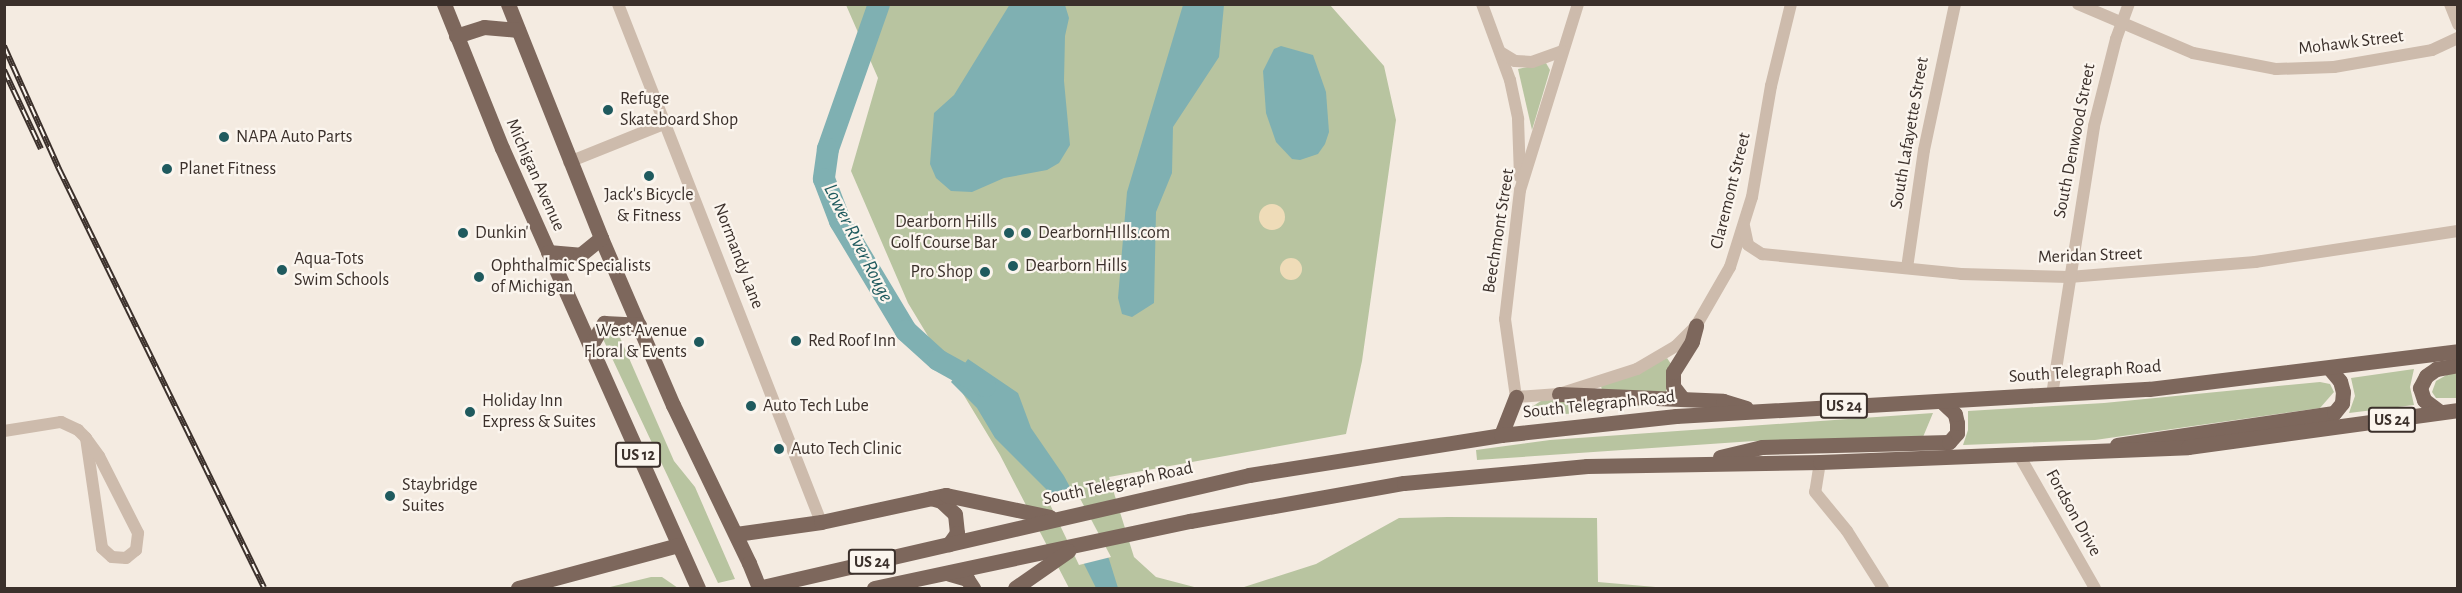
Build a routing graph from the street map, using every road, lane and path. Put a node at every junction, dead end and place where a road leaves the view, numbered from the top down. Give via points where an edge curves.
1 (444, 4) edge
2 (508, 4) edge
3 (618, 4) edge
4 (1482, 4) edge
5 (1578, 4) edge
6 (1791, 4) edge
7 (1955, 4) edge
8 (2078, 4) edge
9 (2129, 4) edge
10 (2450, 4) edge
11 (2121, 24) junction
12 (2457, 24) edge
13 (518, 30) junction
14 (456, 36) junction
15 (2457, 38) edge
16 (1563, 51) junction
17 (1502, 53) junction
18 (666, 123) junction
19 (569, 162) junction
20 (1520, 190) junction
21 (1744, 223) junction
22 (2457, 231) edge
23 (601, 238) junction
24 (548, 252) junction
25 (1907, 268) junction
26 (2069, 277) junction
27 (639, 325) junction
28 (1696, 326) junction
29 (590, 347) junction
30 (2457, 351) edge
31 (2457, 365) edge
32 (2330, 369) junction
33 (1559, 394) junction
34 (2052, 394) junction
35 (1516, 397) junction
36 (1683, 399) junction
37 (1941, 400) junction
38 (2457, 410) edge
39 (1757, 412) junction
40 (2440, 412) junction
41 (4, 430) edge
42 (1501, 435) junction
43 (86, 438) junction
44 (2094, 452) junction
45 (2019, 455) junction
46 (1820, 462) junction
47 (1694, 463) junction
48 (928, 497) junction
49 (1053, 518) junction
50 (821, 522) junction
51 (736, 534) junction
52 (949, 544) junction
53 (678, 545) junction
54 (1073, 548) junction
55 (948, 574) junction
56 (696, 583) edge
57 (518, 588) edge
58 (759, 588) edge
59 (874, 588) edge
60 (973, 588) edge
61 (1015, 588) edge
62 (1883, 588) edge
63 (2095, 588) edge

1 - 14 main road, Michigan Avenue / US 12
2 - 13 main road, Michigan Avenue / US 12
3 - 18 street, Normandy Lane
4 - 17 street
5 - 16 street, Beechmont Street
6 - 21 street, Claremont Street
7 - 25 street, South Lafayette Street via 1924,150
8 - 11 street, Mohawk Street
9 - 11 street, South Denwood Street
10 - 12 street
11 - 15 street, Mohawk Street via 2193,53 2276,69 2334,67 2432,50
11 - 26 street, South Denwood Street via 2094,126
13 - 14 main road via 484,27
13 - 19 main road, Michigan Avenue / US 12
14 - 24 main road, Michigan Avenue / US 12
16 - 17 street via 1532,62 1515,61
16 - 20 street, Beechmont Street
17 - 20 street via 1518,119
18 - 19 street
18 - 50 street, Normandy Lane
19 - 23 main road, Michigan Avenue / US 12
20 - 35 street, Beechmont Street via 1505,319
21 - 25 street, Meridan Street via 1748,245 1762,254
21 - 28 street, Claremont Street via 1730,267
22 - 26 street, Meridan Street via 2255,262
23 - 24 main road via 580,255
23 - 27 main road, Michigan Avenue / US 12
24 - 29 main road, Michigan Avenue / US 12
25 - 26 street, Meridan Street
26 - 34 street, South Denwood Street
27 - 29 main road via 604,323
27 - 51 main road, Michigan Avenue / US 12
28 - 33 street, Claremont Street via 1676,345 1637,369
28 - 36 main road via 1692,341 1673,372 1673,386
29 - 53 main road, Michigan Avenue / US 12
30 - 32 main road, South Telegraph Road / US 24
31 - 40 main road via 2436,369 2420,387 2424,400
32 - 34 main road, South Telegraph Road / US 24 via 2149,389
32 - 44 main road via 2343,392 2342,403 2334,413 2131,441
33 - 35 street, Claremont Street
33 - 36 main road
34 - 37 main road, South Telegraph Road / US 24
35 - 42 main road
36 - 39 main road via 1723,401
37 - 39 main road, South Telegraph Road / US 24
37 - 47 main road via 1955,414 1957,423 1957,433 1950,442 1762,447
38 - 40 main road, US 24
39 - 42 main road, South Telegraph Road / US 24 via 1676,416
40 - 44 main road, US 24 via 2188,447
41 - 43 street via 61,422 73,426
42 - 49 main road, South Telegraph Road / US 24 via 1250,475
43 - 43 street via 100,541 106,553 126,558 136,550 138,533
44 - 45 main road, US 24
45 - 46 main road, US 24
45 - 63 street, Fordson Drive
46 - 47 main road, US 24
46 - 62 street via 1815,492 1858,545
47 - 54 main road, US 24 via 1587,466 1404,483
48 - 49 main road via 963,497
48 - 50 main road
48 - 52 main road via 942,501 955,514 957,533
49 - 52 main road, South Telegraph Road / US 24
50 - 51 main road
51 - 58 main road, Michigan Avenue / US 12, bridge
52 - 58 main road, South Telegraph Road / US 24
53 - 56 main road, Michigan Avenue / US 12
53 - 57 main road
54 - 55 main road, US 24
54 - 61 main road
55 - 59 main road, US 24
55 - 60 main road via 967,579

